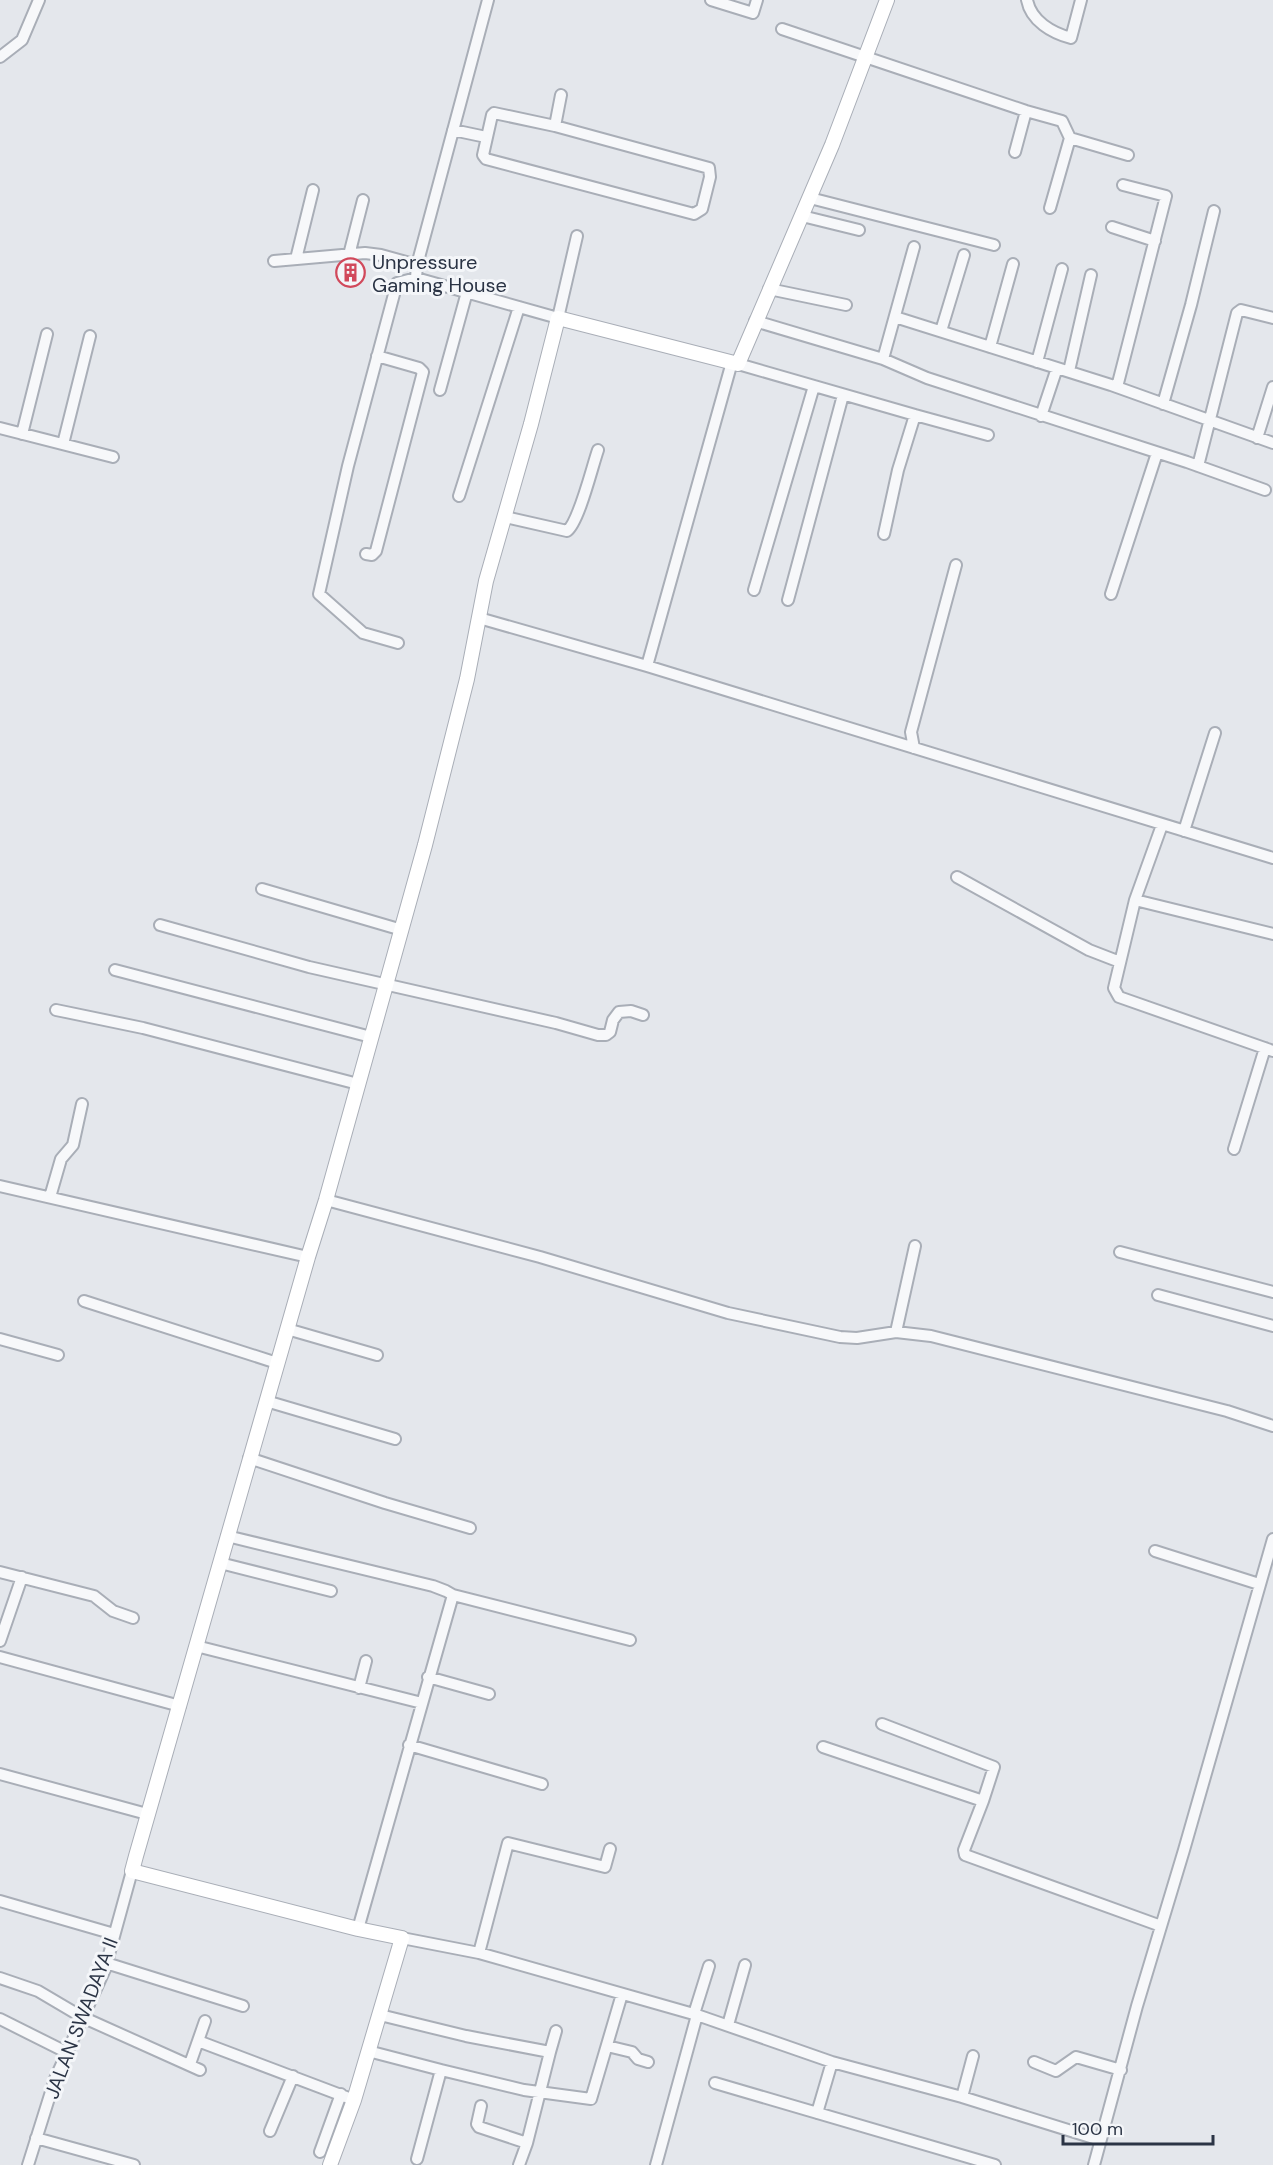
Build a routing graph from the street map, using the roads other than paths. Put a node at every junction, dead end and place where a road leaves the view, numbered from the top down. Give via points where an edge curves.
1 (39, 0) edge
2 (488, 0) edge
3 (714, 0) edge
4 (757, 0) edge
5 (887, 0) edge
6 (1027, 0) edge
7 (1081, 0) edge
8 (782, 29) dead end
9 (865, 56) junction
10 (0, 57) edge
11 (561, 95) dead end
12 (1026, 111) junction
13 (555, 126) junction
14 (453, 130) junction
15 (486, 137) junction
16 (1070, 138) junction
17 (1015, 152) dead end
18 (1128, 155) dead end
19 (1123, 185) dead end
20 (313, 190) dead end
21 (810, 198) junction
22 (363, 200) dead end
23 (1050, 208) dead end
24 (1214, 210) dead end
25 (802, 216) junction
26 (1112, 227) dead end
27 (859, 230) dead end
28 (577, 236) dead end
29 (1155, 241) junction
30 (994, 245) dead end
31 (914, 247) dead end
32 (349, 255) junction
33 (964, 255) dead end
34 (296, 259) junction
35 (274, 261) dead end
36 (1013, 264) dead end
37 (417, 265) junction
38 (1062, 269) dead end
39 (1091, 275) dead end
40 (416, 278) junction
41 (770, 289) junction
42 (466, 292) junction
43 (846, 305) dead end
44 (519, 307) junction
45 (895, 316) junction
46 (558, 318) junction
47 (1273, 318) edge
48 (755, 321) junction
49 (941, 331) junction
50 (47, 334) dead end
51 (90, 336) dead end
52 (990, 347) junction
53 (377, 356) junction
54 (883, 359) junction
55 (1037, 362) junction
56 (735, 363) junction
57 (1057, 368) junction
58 (1069, 371) junction
59 (814, 386) junction
60 (1117, 387) junction
61 (1273, 387) edge
62 (440, 390) dead end
63 (843, 395) junction
64 (1163, 404) junction
65 (915, 414) junction
66 (1041, 416) junction
67 (1210, 419) junction
68 (0, 428) edge
69 (22, 434) junction
70 (988, 435) dead end
71 (1257, 438) junction
72 (1273, 443) edge
73 (63, 444) junction
74 (598, 450) dead end
75 (1157, 453) junction
76 (112, 457) dead end
77 (1198, 466) junction
78 (1265, 490) dead end
79 (459, 496) dead end
80 (505, 517) junction
81 (885, 534) dead end
82 (366, 554) dead end
83 (956, 565) dead end
84 (754, 590) dead end
85 (1111, 594) dead end
86 (788, 600) dead end
87 (479, 618) junction
88 (398, 643) dead end
89 (647, 666) junction
90 (1215, 733) dead end
91 (914, 748) junction
92 (1162, 825) junction
93 (1184, 831) junction
94 (1273, 858) edge
95 (957, 877) dead end
96 (262, 889) dead end
97 (1136, 900) junction
98 (160, 925) dead end
99 (402, 930) junction
100 (1273, 934) edge
101 (1120, 962) junction
102 (115, 970) dead end
103 (386, 985) junction
104 (56, 1010) dead end
105 (643, 1015) dead end
106 (371, 1037) junction
107 (1269, 1050) edge
108 (358, 1084) junction
109 (82, 1104) dead end
110 (1234, 1149) dead end
111 (0, 1186) edge
112 (50, 1197) junction
113 (326, 1200) junction
114 (915, 1246) dead end
115 (1120, 1252) dead end
116 (308, 1257) junction
117 (1273, 1292) edge
118 (1158, 1295) dead end
119 (84, 1301) dead end
120 (1273, 1326) edge
121 (287, 1329) junction
122 (896, 1332) junction
123 (0, 1339) edge
124 (377, 1354) dead end
125 (58, 1355) dead end
126 (277, 1363) junction
127 (266, 1401) junction
128 (1273, 1426) edge
129 (395, 1439) dead end
130 (249, 1458) junction
131 (470, 1527) dead end
132 (227, 1536) junction
133 (1273, 1539) edge
134 (1155, 1551) dead end
135 (219, 1563) junction
136 (0, 1572) edge
137 (22, 1577) junction
138 (1259, 1584) junction
139 (331, 1591) dead end
140 (453, 1595) junction
141 (133, 1618) dead end
142 (630, 1640) dead end
143 (0, 1641) edge
144 (196, 1646) junction
145 (0, 1657) edge
146 (366, 1662) dead end
147 (428, 1677) junction
148 (359, 1688) junction
149 (489, 1694) dead end
150 (422, 1703) junction
151 (180, 1706) junction
152 (882, 1724) dead end
153 (409, 1745) junction
154 (823, 1747) dead end
155 (0, 1774) edge
156 (542, 1784) dead end
157 (982, 1801) junction
158 (147, 1814) junction
159 (610, 1849) dead end
160 (132, 1871) junction
161 (0, 1901) edge
162 (1161, 1926) junction
163 (358, 1929) junction
164 (114, 1934) junction
165 (402, 1938) junction
166 (479, 1953) junction
167 (106, 1963) junction
168 (745, 1965) dead end
169 (709, 1966) dead end
170 (0, 1978) edge
171 (622, 1994) junction
172 (243, 2006) dead end
173 (380, 2014) junction
174 (695, 2015) junction
175 (82, 2017) junction
176 (0, 2019) edge
177 (205, 2021) dead end
178 (728, 2025) junction
179 (556, 2031) dead end
180 (198, 2041) junction
181 (607, 2046) junction
182 (69, 2051) junction
183 (368, 2051) junction
184 (550, 2052) junction
185 (973, 2056) dead end
186 (191, 2061) dead end
187 (648, 2062) dead end
188 (832, 2062) junction
189 (1034, 2062) dead end
190 (200, 2070) dead end
191 (441, 2070) junction
192 (1121, 2070) junction
193 (293, 2076) junction
194 (715, 2083) dead end
195 (540, 2092) junction
196 (347, 2097) junction
197 (962, 2097) junction
198 (481, 2106) dead end
199 (817, 2113) junction
200 (270, 2131) dead end
201 (36, 2138) junction
202 (1100, 2140) junction
203 (527, 2143) junction
204 (328, 2157) edge
205 (417, 2159) dead end
206 (28, 2165) edge
207 (134, 2165) edge
208 (519, 2165) edge
209 (656, 2165) edge
210 (995, 2165) edge
211 (1094, 2165) edge

1 - 10 street via 22,40
2 - 14 street
3 - 4 street via 753,13
5 - 9 street
6 - 7 street via 1044,28 1071,38
8 - 9 street
9 - 12 street
9 - 21 street
11 - 13 street
12 - 16 street via 1062,120
12 - 17 street
13 - 15 street via 494,113
13 - 15 street via 709,168 702,209 694,214 486,159
14 - 15 street
14 - 37 street
16 - 18 street
16 - 23 street
19 - 29 street via 1166,196
20 - 34 street
21 - 25 street
21 - 30 street
22 - 32 street
24 - 64 street
25 - 27 street
25 - 41 street
26 - 29 street
28 - 46 street
29 - 60 street
31 - 45 street
32 - 34 street
32 - 37 street via 370,253
33 - 49 street
34 - 35 street
36 - 52 street
37 - 40 street
38 - 55 street
39 - 58 street
40 - 42 street
40 - 53 street via 397,283
41 - 43 street
41 - 48 street
42 - 44 street
42 - 62 street
44 - 46 street
44 - 79 street
45 - 49 street
45 - 54 street
46 - 56 street
46 - 80 street
47 - 67 street via 1241,310 1237,313
48 - 54 street
48 - 56 street
49 - 52 street
50 - 69 street
51 - 73 street
52 - 55 street
53 - 82 street via 423,372 376,551
53 - 88 street via 319,594 363,633
54 - 66 street
55 - 57 street
56 - 59 street
56 - 89 street
57 - 58 street
57 - 66 street
58 - 60 street
59 - 63 street
59 - 84 street
60 - 64 street
61 - 71 street
63 - 65 street
63 - 86 street
64 - 67 street
65 - 70 street
65 - 81 street
66 - 75 street
67 - 71 street
67 - 77 street
68 - 69 street
69 - 73 street
71 - 72 street
73 - 76 street
74 - 80 street via 577,515 567,531
75 - 77 street
75 - 85 street
77 - 78 street
80 - 87 street
83 - 91 street via 911,732
87 - 89 street
87 - 99 street via 455,729
89 - 91 street
90 - 93 street
91 - 92 street
92 - 93 street
92 - 97 street
93 - 94 street
95 - 101 street via 1089,950
96 - 99 street
97 - 100 street
97 - 101 street
98 - 103 street via 309,968
99 - 103 street
101 - 107 street via 1114,988 1119,997
102 - 106 street
103 - 105 street via 598,1035 610,1032 619,1012
103 - 106 street
104 - 108 street via 143,1028
106 - 108 street
107 - 110 street
108 - 113 street
109 - 112 street via 73,1145 61,1159
111 - 112 street
112 - 116 street
113 - 116 street
113 - 122 street via 540,1257 723,1312 840,1337
114 - 122 street
115 - 117 street
116 - 121 street
118 - 120 street
119 - 126 street
121 - 124 street
121 - 126 street
122 - 128 street via 932,1336
123 - 125 street
126 - 127 street
127 - 129 street
127 - 130 street
130 - 131 street
130 - 132 street
132 - 135 street
132 - 140 street via 433,1586
133 - 138 street
134 - 138 street
135 - 139 street
135 - 144 street
136 - 137 street
137 - 141 street via 94,1596 113,1611
137 - 143 street
138 - 162 street
140 - 142 street
140 - 147 street
144 - 148 street
144 - 151 street
145 - 151 street
146 - 148 street
147 - 149 street
147 - 150 street
148 - 150 street
150 - 153 street
151 - 158 street
152 - 157 street via 994,1767
153 - 156 street
153 - 163 street
154 - 157 street
155 - 158 street
157 - 162 street via 965,1855
158 - 160 street
159 - 166 street via 605,1867 508,1843
160 - 163 street
160 - 164 street, JALAN SWADAYA II
161 - 164 street
162 - 192 street
163 - 165 street
164 - 167 street, JALAN SWADAYA II
165 - 166 street
165 - 173 street
166 - 171 street
167 - 172 street
167 - 175 street, JALAN SWADAYA II
168 - 178 street
169 - 174 street
170 - 175 street via 38,1992
171 - 174 street
171 - 181 street
173 - 183 street
173 - 184 street
174 - 178 street
174 - 209 street
175 - 182 street, JALAN SWADAYA II
175 - 190 street
176 - 182 street
177 - 180 street
178 - 188 street
179 - 184 street
180 - 186 street
180 - 193 street
181 - 187 street via 632,2052
181 - 195 street via 591,2099
182 - 201 street, JALAN SWADAYA II via 55,2079
183 - 191 street
183 - 196 street
184 - 195 street
185 - 197 street
188 - 197 street
188 - 199 street
189 - 192 street via 1056,2072 1076,2057
191 - 195 street
191 - 205 street
192 - 202 street
193 - 196 street
193 - 200 street
194 - 199 street
195 - 203 street
196 - 204 street
197 - 202 street
198 - 203 street via 479,2127
199 - 210 street
201 - 206 street, JALAN SWADAYA II
201 - 207 street
202 - 211 street
203 - 208 street

